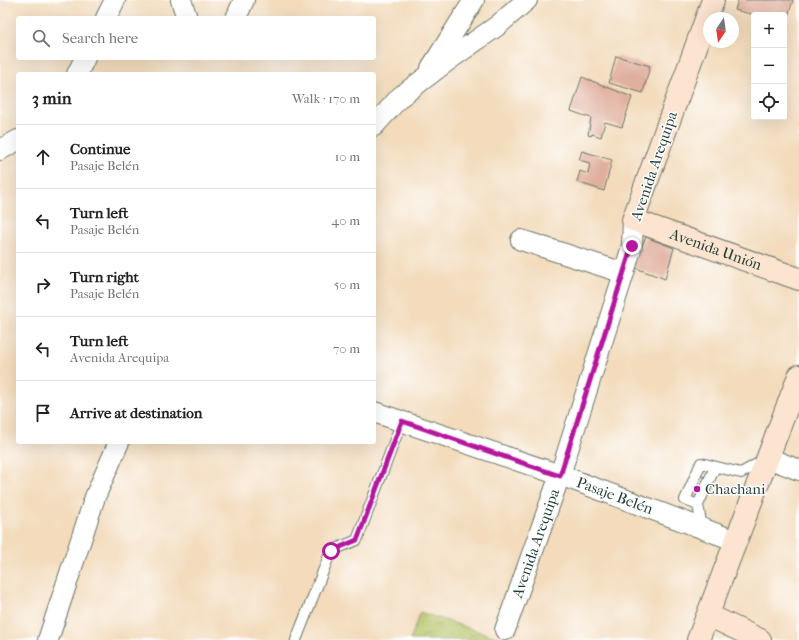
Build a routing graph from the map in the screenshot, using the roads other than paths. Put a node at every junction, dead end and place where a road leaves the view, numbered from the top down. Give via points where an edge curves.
1 (115, 0) edge
2 (181, 0) edge
3 (244, 0) edge
4 (474, 0) edge
5 (527, 0) edge
6 (713, 0) edge
7 (107, 16) edge
8 (186, 16) edge
9 (237, 16) edge
10 (84, 60) edge
11 (78, 72) edge
12 (424, 79) junction
13 (376, 124) edge
14 (16, 141) edge
15 (0, 150) edge
16 (633, 220) junction
17 (521, 240) dead end
18 (624, 272) junction
19 (799, 279) edge
20 (799, 376) edge
21 (376, 413) edge
22 (402, 421) junction
23 (118, 444) edge
24 (768, 458) junction
25 (716, 467) junction
26 (799, 470) edge
27 (560, 476) junction
28 (698, 505) junction
29 (702, 528) junction
30 (736, 541) junction
31 (708, 615) junction
32 (505, 630) dead end
33 (48, 640) edge
34 (296, 640) edge
35 (698, 640) edge
36 (760, 640) edge

1 - 7 street
2 - 8 street
3 - 9 street
4 - 12 street
5 - 12 street via 497,26
6 - 16 main road, Avenida Arequipa
10 - 11 street
12 - 13 street via 400,97
14 - 15 street
16 - 18 street, Avenida Arequipa via 632,246
16 - 19 main road, Avenida Unión
17 - 18 street
18 - 27 street, Avenida Arequipa
20 - 24 main road
21 - 22 street, Pasaje Belén
22 - 27 street, Pasaje Belén
22 - 34 lane via 357,540 331,551
23 - 33 street via 95,497
24 - 25 lane via 741,473
24 - 26 street
24 - 30 main road
25 - 28 lane
25 - 28 lane via 701,463 685,500
27 - 29 street, Pasaje Belén
27 - 32 street, Avenida Arequipa
28 - 29 lane
29 - 30 street, Pasaje Belén
30 - 31 main road
31 - 35 main road
31 - 36 main road

